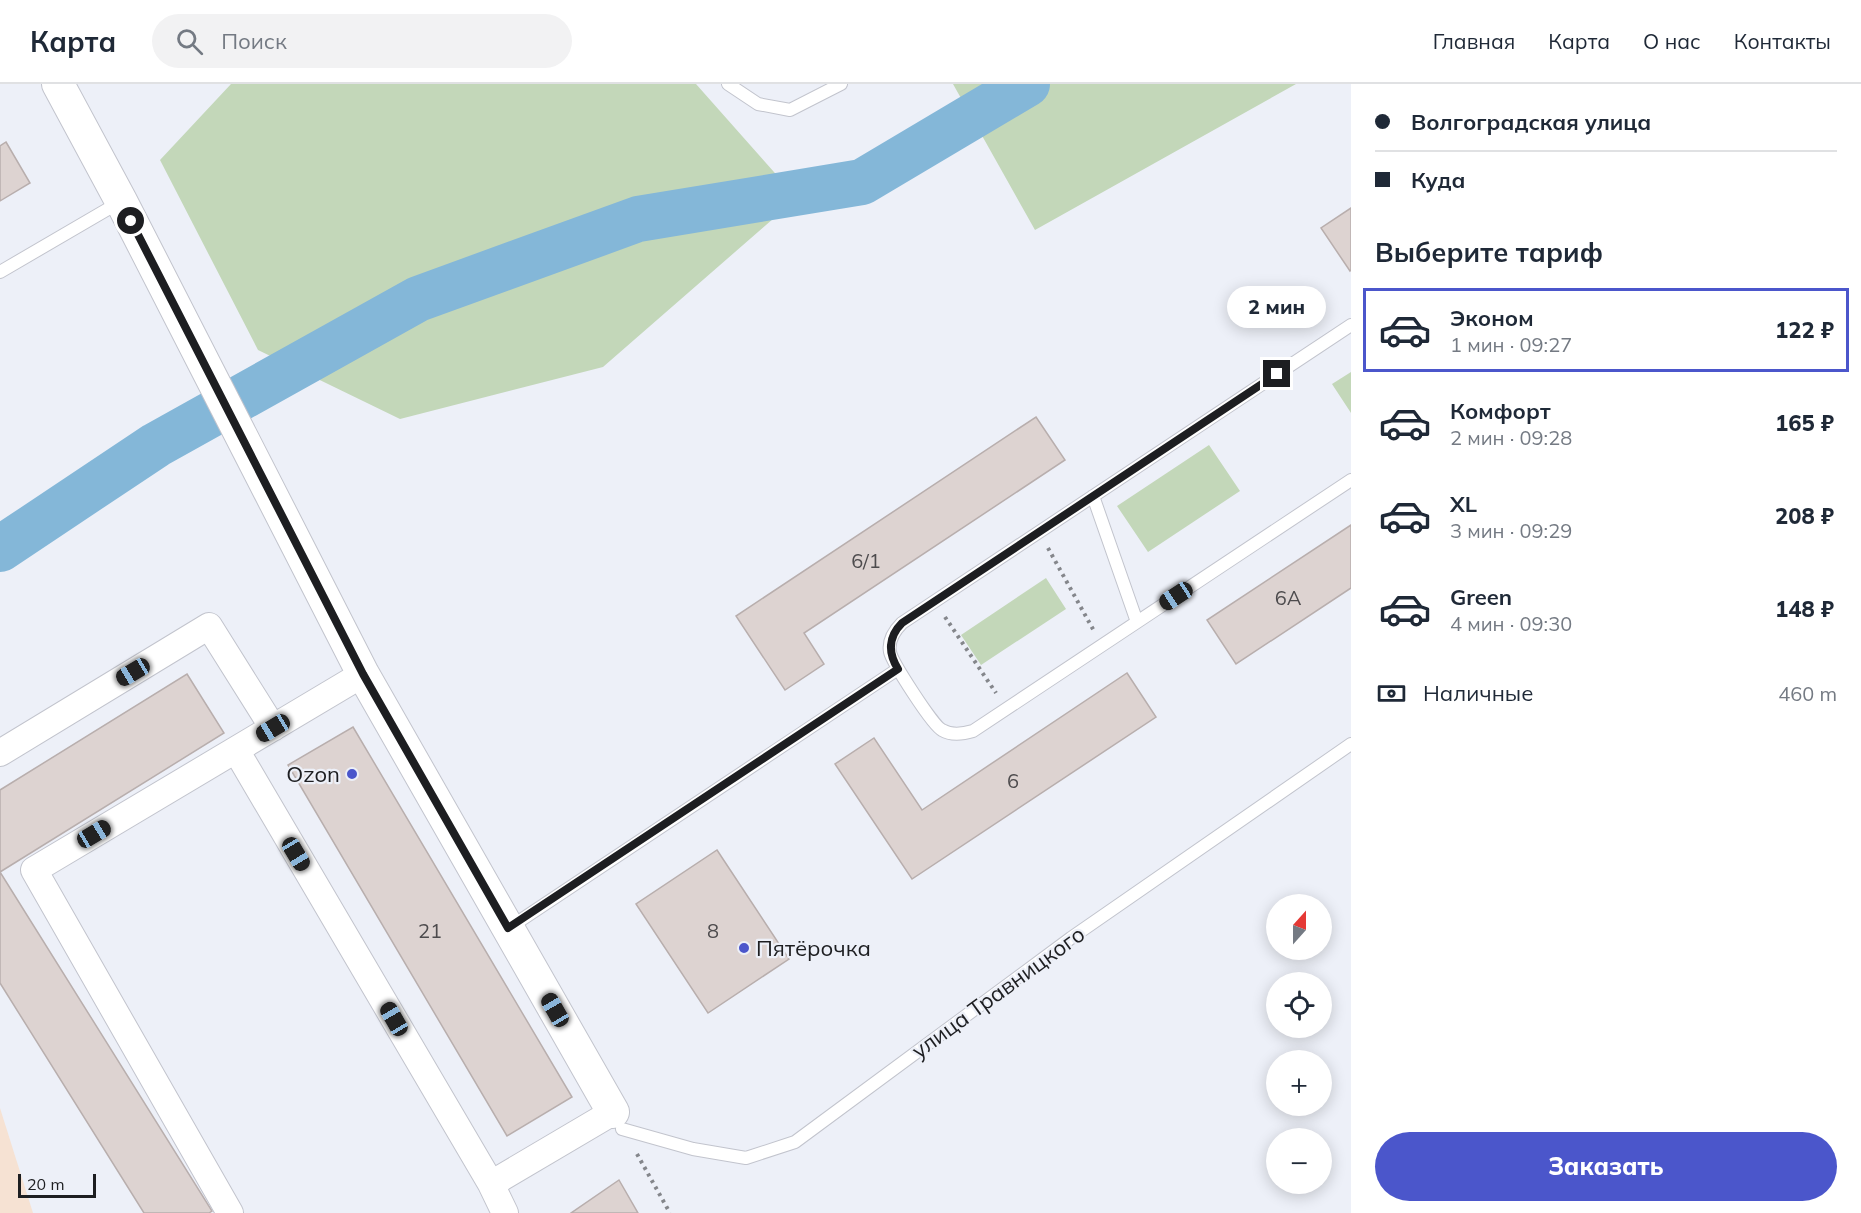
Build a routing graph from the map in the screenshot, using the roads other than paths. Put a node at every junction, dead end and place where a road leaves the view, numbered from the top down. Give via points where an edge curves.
1 (58, 84) edge
2 (728, 84) edge
3 (841, 84) edge
4 (121, 201) junction
5 (0, 272) edge
6 (1351, 325) edge
7 (1351, 480) edge
8 (1093, 496) junction
9 (1137, 622) junction
10 (898, 669) junction
11 (363, 674) junction
12 (273, 728) junction
13 (1351, 744) edge
14 (236, 750) junction
15 (0, 753) edge
16 (508, 928) junction
17 (618, 1120) junction
18 (491, 1184) junction
19 (230, 1213) edge
20 (505, 1213) edge

1 - 4 street
2 - 3 lane via 758,104 790,110
4 - 5 lane
4 - 11 street
6 - 8 lane
7 - 9 lane
8 - 9 lane
8 - 10 lane via 902,623 893,635 890,651
9 - 10 lane via 964,734 938,729
10 - 16 lane
11 - 12 street
11 - 16 street
12 - 14 street
12 - 15 street via 209,626
13 - 17 lane, улица Травницкого via 1071,939 795,1142 746,1158 693,1149
14 - 18 street
14 - 19 street via 34,870
16 - 17 street
17 - 18 street
18 - 20 street

